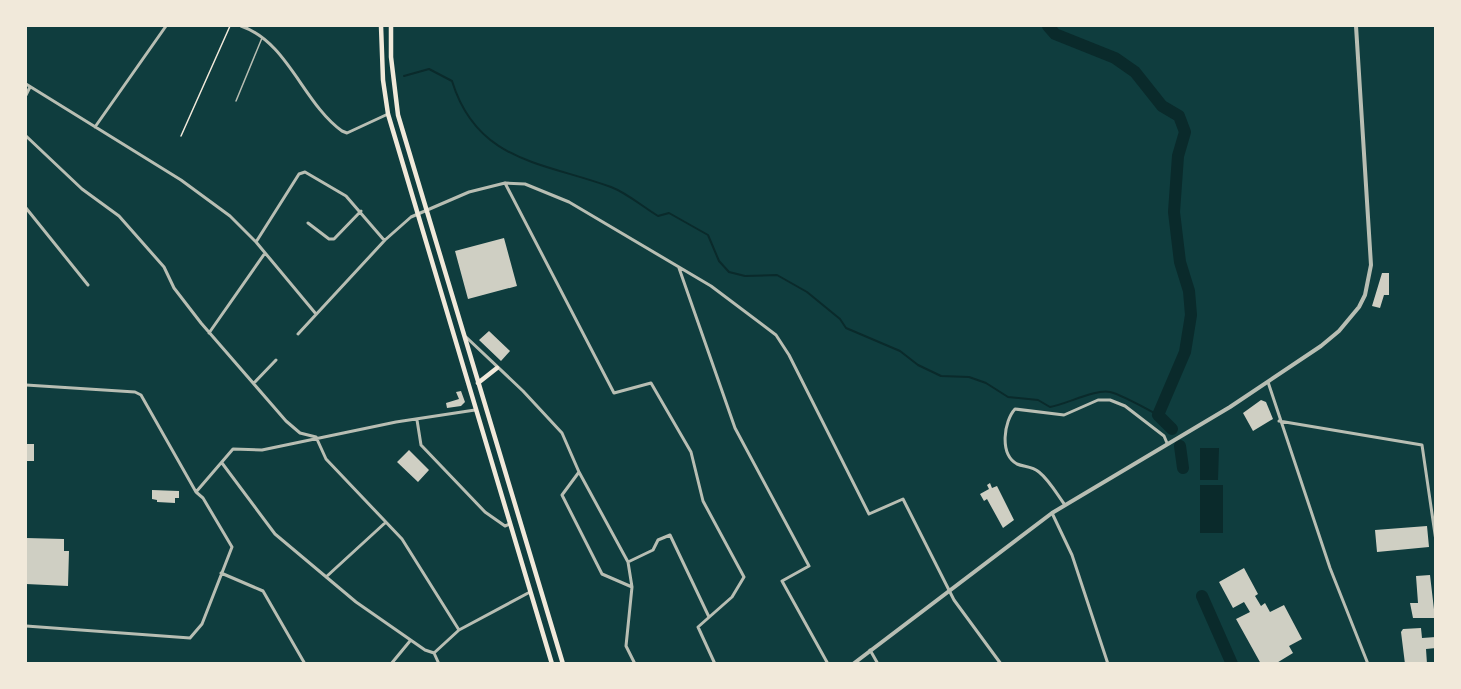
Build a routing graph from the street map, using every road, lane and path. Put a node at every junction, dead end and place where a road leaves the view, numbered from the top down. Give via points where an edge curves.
1 (166, 26) edge
2 (230, 26) edge
3 (241, 26) edge
4 (381, 26) edge
5 (391, 26) edge
6 (1356, 26) edge
7 (263, 37) junction
8 (26, 84) edge
9 (30, 87) junction
10 (26, 95) edge
11 (236, 101) dead end
12 (388, 114) junction
13 (94, 128) junction
14 (26, 136) edge
15 (181, 136) dead end
16 (505, 183) junction
17 (26, 208) edge
18 (425, 210) junction
19 (361, 211) junction
20 (416, 214) junction
21 (308, 222) dead end
22 (385, 240) junction
23 (256, 242) junction
24 (265, 254) junction
25 (678, 267) junction
26 (88, 285) dead end
27 (316, 314) junction
28 (209, 333) junction
29 (298, 334) dead end
30 (463, 334) junction
31 (276, 360) dead end
32 (497, 368) junction
33 (1268, 382) junction
34 (254, 383) junction
35 (478, 383) junction
36 (26, 385) edge
37 (475, 410) junction
38 (417, 419) junction
39 (1279, 421) junction
40 (316, 437) junction
41 (1167, 443) junction
42 (222, 463) junction
43 (579, 472) junction
44 (196, 492) junction
45 (1065, 505) junction
46 (1052, 513) junction
47 (386, 522) junction
48 (510, 524) junction
49 (1436, 542) edge
50 (628, 562) junction
51 (221, 573) junction
52 (326, 577) junction
53 (632, 587) junction
54 (950, 591) junction
55 (531, 592) junction
56 (710, 617) junction
57 (26, 626) edge
58 (459, 630) junction
59 (410, 641) junction
60 (870, 650) junction
61 (434, 653) junction
62 (305, 663) edge
63 (391, 663) edge
64 (439, 663) edge
65 (552, 663) edge
66 (562, 663) edge
67 (635, 663) edge
68 (715, 663) edge
69 (828, 663) edge
70 (853, 663) edge
71 (878, 663) edge
72 (1001, 663) edge
73 (1108, 663) edge
74 (1368, 663) edge

1 - 13 street
2 - 15 path
3 - 7 street
4 - 12 main road
5 - 18 main road via 394,97
6 - 33 street via 1371,249 1367,287 1359,308 1339,331
7 - 11 lane
7 - 12 street via 342,131 346,133
8 - 9 street
9 - 10 street
9 - 13 street
12 - 20 main road
13 - 23 street via 181,180 230,216
14 - 28 street via 82,189 120,216 164,267 174,288
16 - 18 street
16 - 25 street via 525,184 569,202
16 - 56 street via 614,393 651,383 691,452 703,501 744,577 732,597
17 - 26 street
18 - 20 street
18 - 30 main road
19 - 21 street via 334,239
19 - 22 street
19 - 23 street via 346,196 301,172
20 - 22 street
20 - 37 main road
22 - 27 street
23 - 24 street
24 - 27 street
24 - 28 street
25 - 54 street via 711,286 776,335 869,514 903,499
25 - 69 street via 735,428 809,566 782,581
27 - 29 street
28 - 34 street
30 - 32 street
30 - 35 main road
31 - 34 street
32 - 35 main road
32 - 43 street via 562,433
33 - 39 street
33 - 41 street
34 - 40 street via 300,433
35 - 66 main road
36 - 44 street via 141,395
37 - 38 street
37 - 48 main road
38 - 40 street
38 - 48 street via 421,445 485,512 504,526
39 - 49 street via 1422,445
39 - 74 street
40 - 42 street via 262,450 233,449
40 - 47 street via 326,459
41 - 45 street
41 - 45 street via 1164,436 1125,406 1110,400 1098,400 1064,415 1015,409 1004,441 1010,458 1041,473
42 - 44 street
42 - 52 street via 275,534
43 - 50 street
43 - 53 street via 562,495 602,574
44 - 51 street via 232,547
45 - 46 street
46 - 54 street
46 - 73 street via 1072,555
47 - 52 street
47 - 58 street via 426,573
48 - 55 main road
50 - 53 street
50 - 56 street via 670,535
51 - 57 street via 202,624 190,638
51 - 62 street via 263,591
52 - 59 street
53 - 67 street via 626,646
54 - 60 street
54 - 72 street
55 - 58 street
55 - 65 main road
56 - 68 street via 698,627
58 - 61 street
59 - 61 street
59 - 63 street
60 - 70 street
60 - 71 street
61 - 64 street

